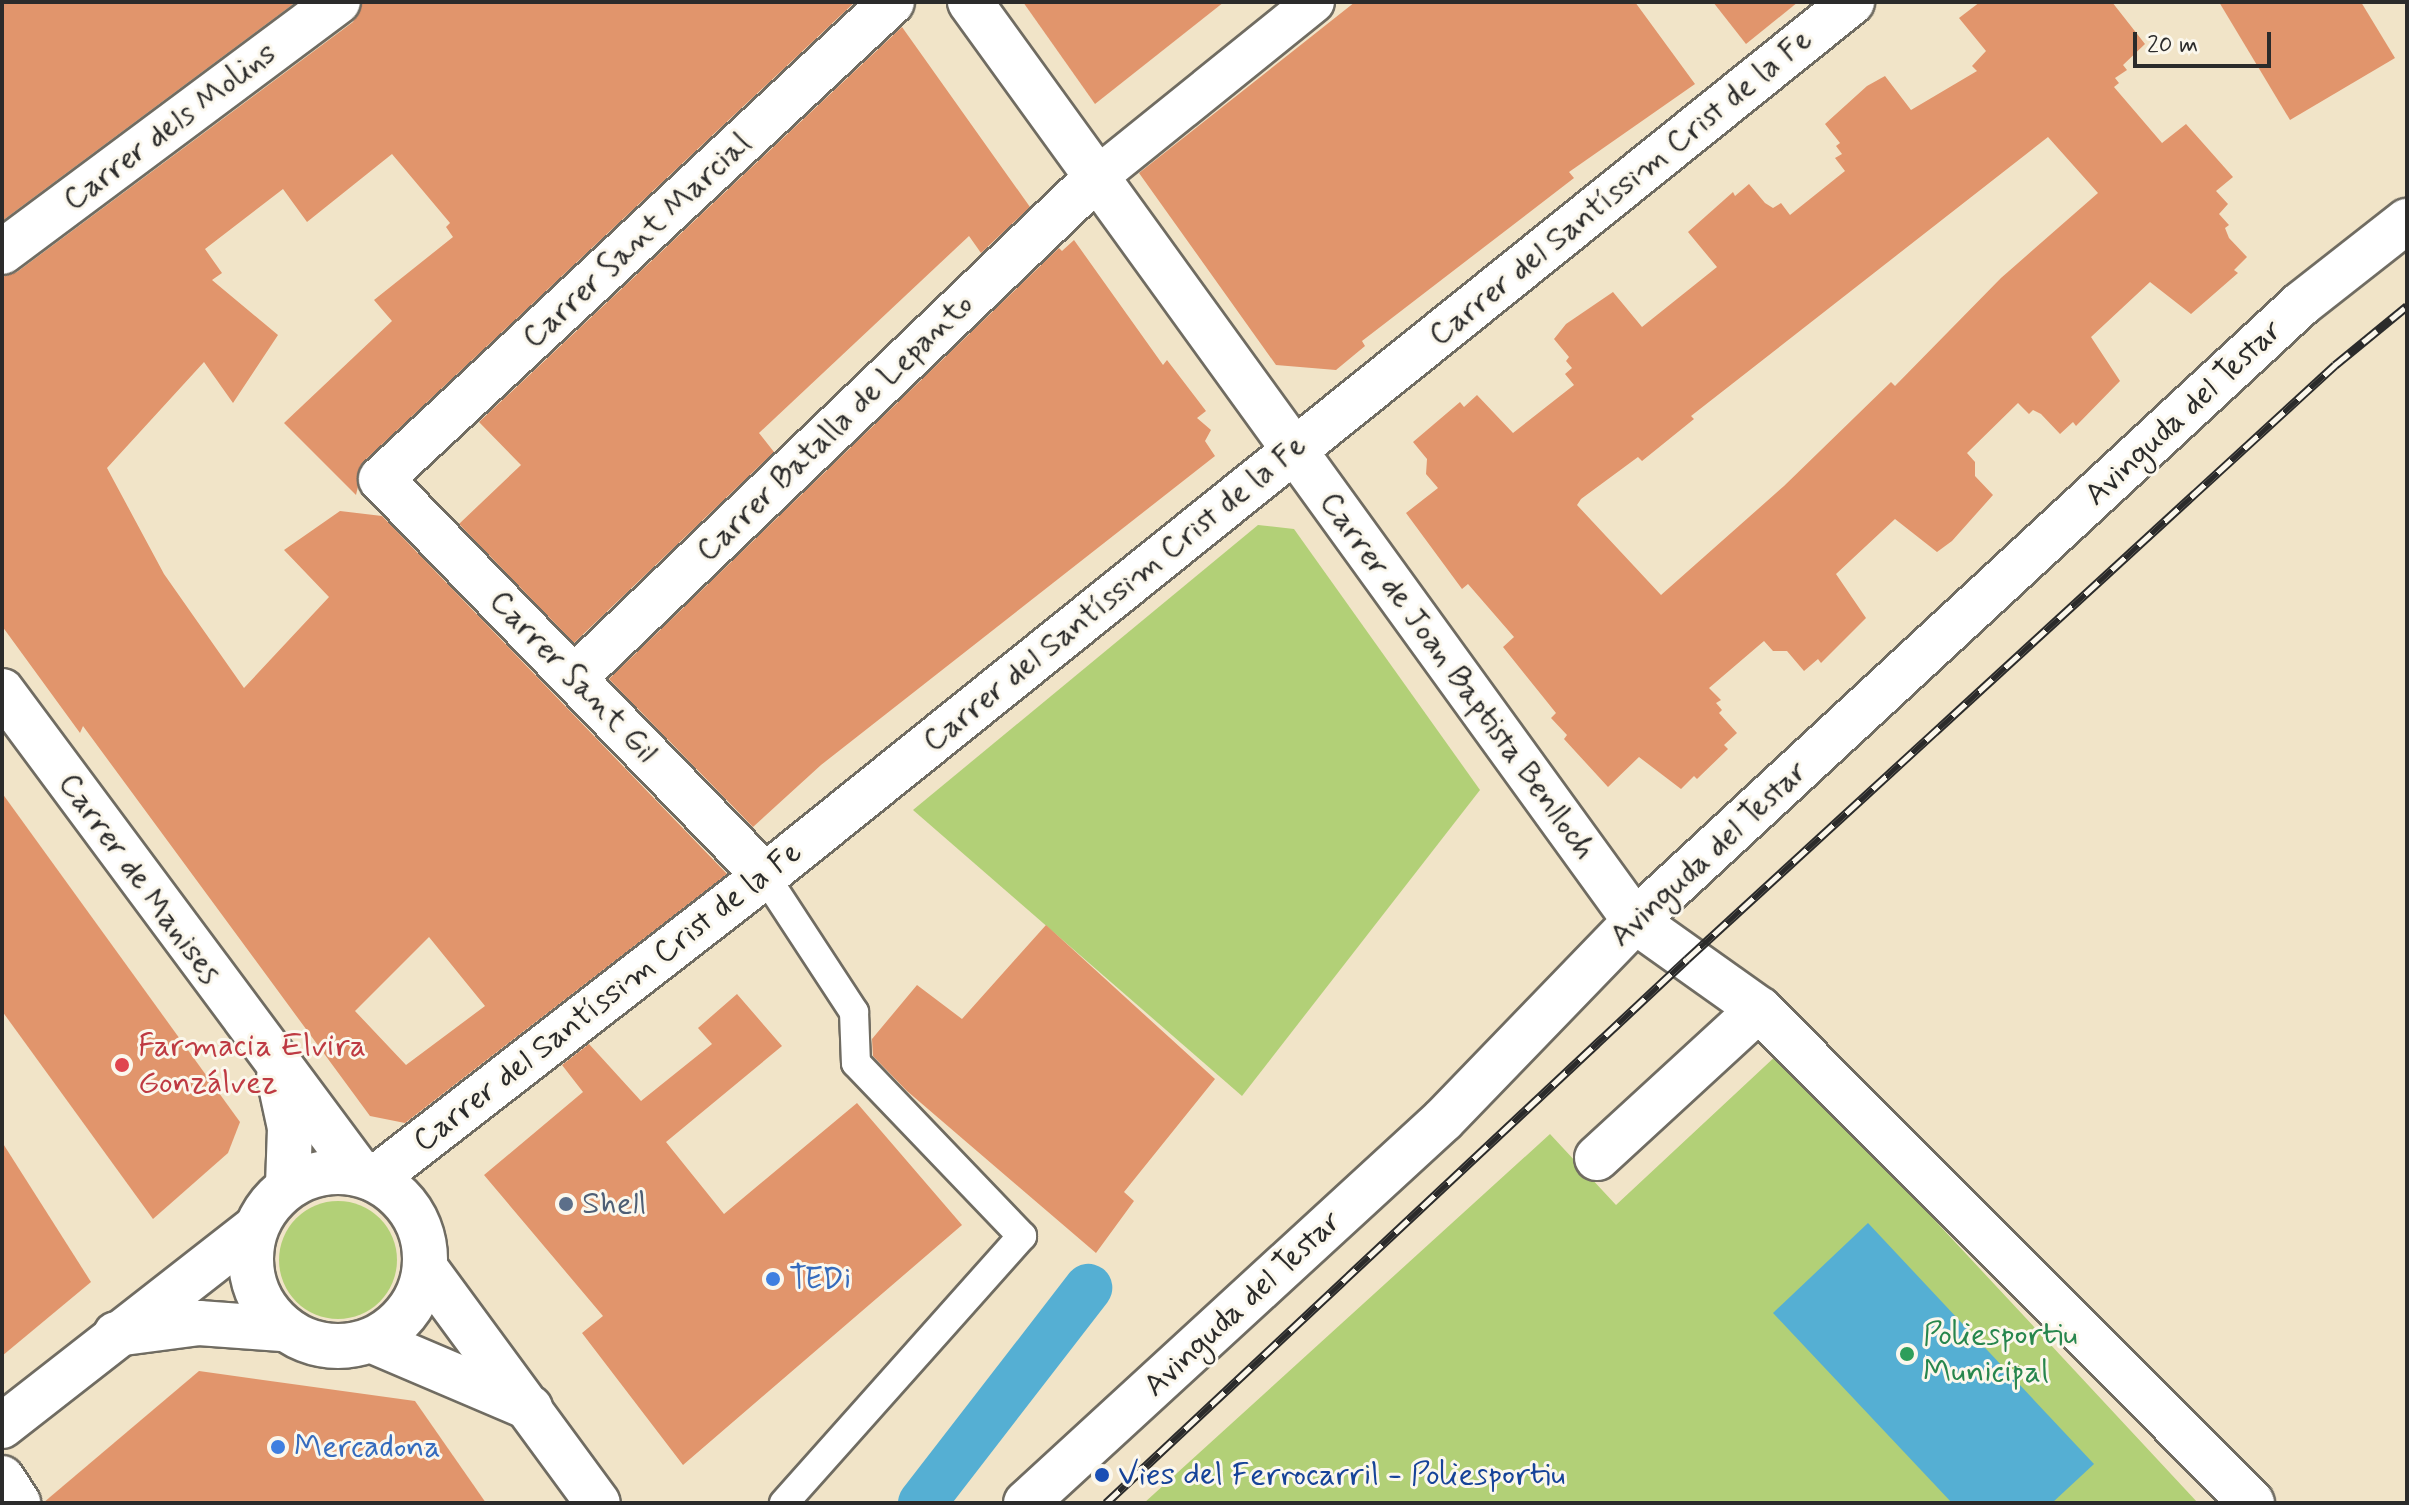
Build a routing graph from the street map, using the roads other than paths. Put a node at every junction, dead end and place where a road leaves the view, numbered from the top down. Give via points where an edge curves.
1 (338, 2) edge
2 (892, 2) edge
3 (970, 2) edge
4 (1314, 2) edge
5 (1852, 2) edge
6 (1096, 178) junction
7 (2407, 221) edge
8 (2, 252) edge
9 (1293, 451) junction
10 (381, 479) joint
11 (574, 678) junction
12 (2, 691) edge
13 (765, 876) junction
14 (1635, 921) junction
15 (1759, 1009) junction
16 (277, 1067) junction
17 (1597, 1158) dead end
18 (367, 1176) junction
19 (288, 1186) junction
20 (255, 1228) junction
21 (426, 1269) junction
22 (282, 1329) junction
23 (113, 1334) junction
24 (373, 1341) junction
25 (532, 1409) junction
26 (2, 1426) edge
27 (2, 1478) edge
28 (18, 1503) edge
29 (598, 1503) edge
30 (784, 1503) edge
31 (1026, 1503) edge
32 (2252, 1503) edge

1 - 8 street, Carrer dels Molins
2 - 10 street, Carrer Sant Marcial
3 - 6 street, Carrer de Joan Baptista Benlloch
4 - 6 street
5 - 9 street, Carrer del Santíssim Crist de la Fe
6 - 9 street, Carrer de Joan Baptista Benlloch
6 - 11 street, Carrer Batalla de Lepanto
7 - 14 street, Avinguda del Testar via 2301,304
9 - 13 street, Carrer del Santíssim Crist de la Fe
9 - 14 street, Carrer de Joan Baptista Benlloch
10 - 11 street, Carrer Sant Gil
11 - 13 street, Carrer Sant Gil
12 - 16 street, Carrer de Manises
13 - 18 street, Carrer del Santíssim Crist de la Fe
13 - 30 lane via 854,1012 856,1063 1022,1236
14 - 15 street, Carrer de Joan Baptista Benlloch
14 - 31 street, Avinguda del Testar via 1443,1120
15 - 17 street
15 - 32 street, Carrer de Joan Baptista Benlloch
16 - 18 street, Carrer de Manises
16 - 19 street, Carrer de Manises via 290,1128
18 - 19 street via 323,1172
18 - 21 street via 385,1184 418,1221
19 - 20 street
20 - 22 street via 252,1283
20 - 23 street
21 - 24 street via 409,1312
21 - 25 street
22 - 23 street via 199,1323
22 - 24 street via 325,1348
23 - 26 street
24 - 25 street
25 - 29 street
27 - 28 street

